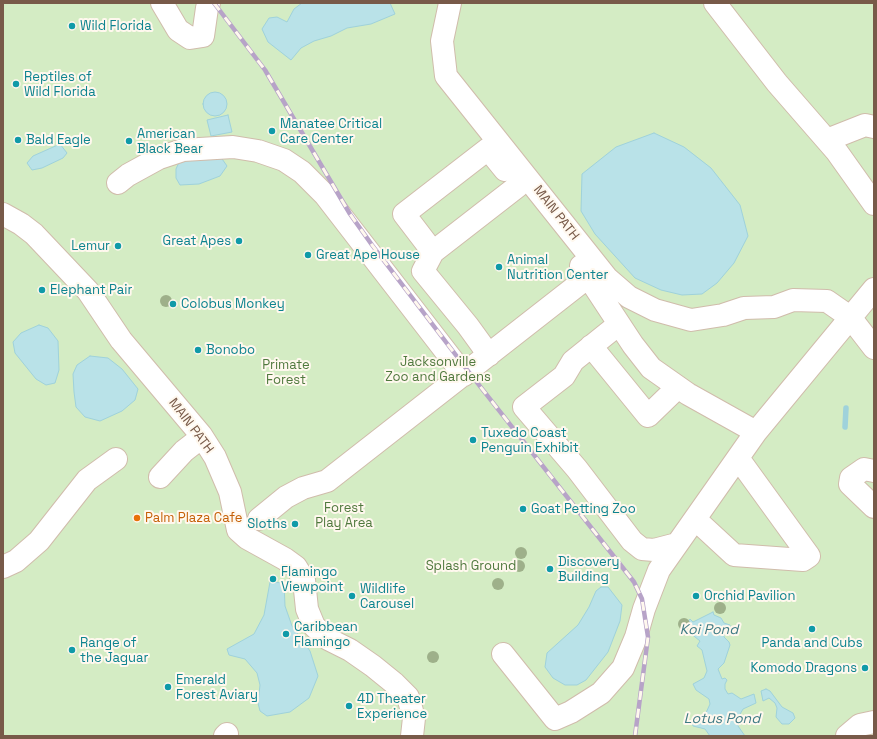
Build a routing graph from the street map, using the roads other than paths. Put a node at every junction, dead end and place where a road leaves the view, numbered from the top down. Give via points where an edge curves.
1 (162, 3) edge
2 (209, 3) edge
3 (450, 3) edge
4 (715, 3) edge
5 (874, 127) edge
6 (827, 140) junction
7 (118, 183) dead end
8 (518, 186) junction
9 (874, 204) edge
10 (3, 214) edge
11 (433, 252) junction
12 (588, 277) junction
13 (874, 289) edge
14 (850, 317) junction
15 (619, 324) junction
16 (591, 346) junction
17 (874, 348) edge
18 (489, 355) junction
19 (464, 375) junction
20 (678, 387) junction
21 (756, 432) junction
22 (202, 437) junction
23 (738, 458) junction
24 (116, 459) dead end
25 (874, 471) edge
26 (160, 477) dead end
27 (874, 507) edge
28 (259, 519) dead end
29 (695, 519) junction
30 (677, 544) junction
31 (3, 567) edge
32 (504, 654) dead end
33 (874, 722) edge
34 (412, 736) edge
35 (847, 736) edge

1 - 2 street via 178,30 190,38 203,36 206,8
3 - 14 street, MAIN PATH via 442,41 446,76 607,278 629,297 655,310 691,320 744,308 774,307 793,300 827,301
4 - 6 street via 777,83
5 - 6 street via 865,125
6 - 9 street
7 - 19 street via 159,158 183,150 233,146 284,160 302,172 325,195
8 - 11 street
8 - 11 street via 488,149 404,214
8 - 12 street via 567,246
10 - 22 street, MAIN PATH via 21,224 43,243 88,291 122,340
11 - 18 street via 423,271
12 - 15 street
12 - 18 street
13 - 14 street
14 - 17 street
14 - 21 street
15 - 16 street
15 - 20 street via 652,368
16 - 20 street via 648,416
16 - 30 street via 572,361 564,376 524,407 632,541 642,549 654,550
18 - 19 street
19 - 28 street via 327,480 286,497
20 - 21 street
21 - 23 street
22 - 26 street via 184,451
22 - 34 street, MAIN PATH via 215,457 230,492 238,530 296,568 304,580 307,609 314,626 328,639 374,666 408,697 414,718
23 - 29 street
23 - 29 street via 809,556 803,560 734,555
24 - 31 street via 87,480 39,541 16,561
25 - 27 street via 864,469 851,478 850,484
29 - 30 street
30 - 32 street via 659,570 623,668 601,694 555,719
33 - 35 street via 860,725

